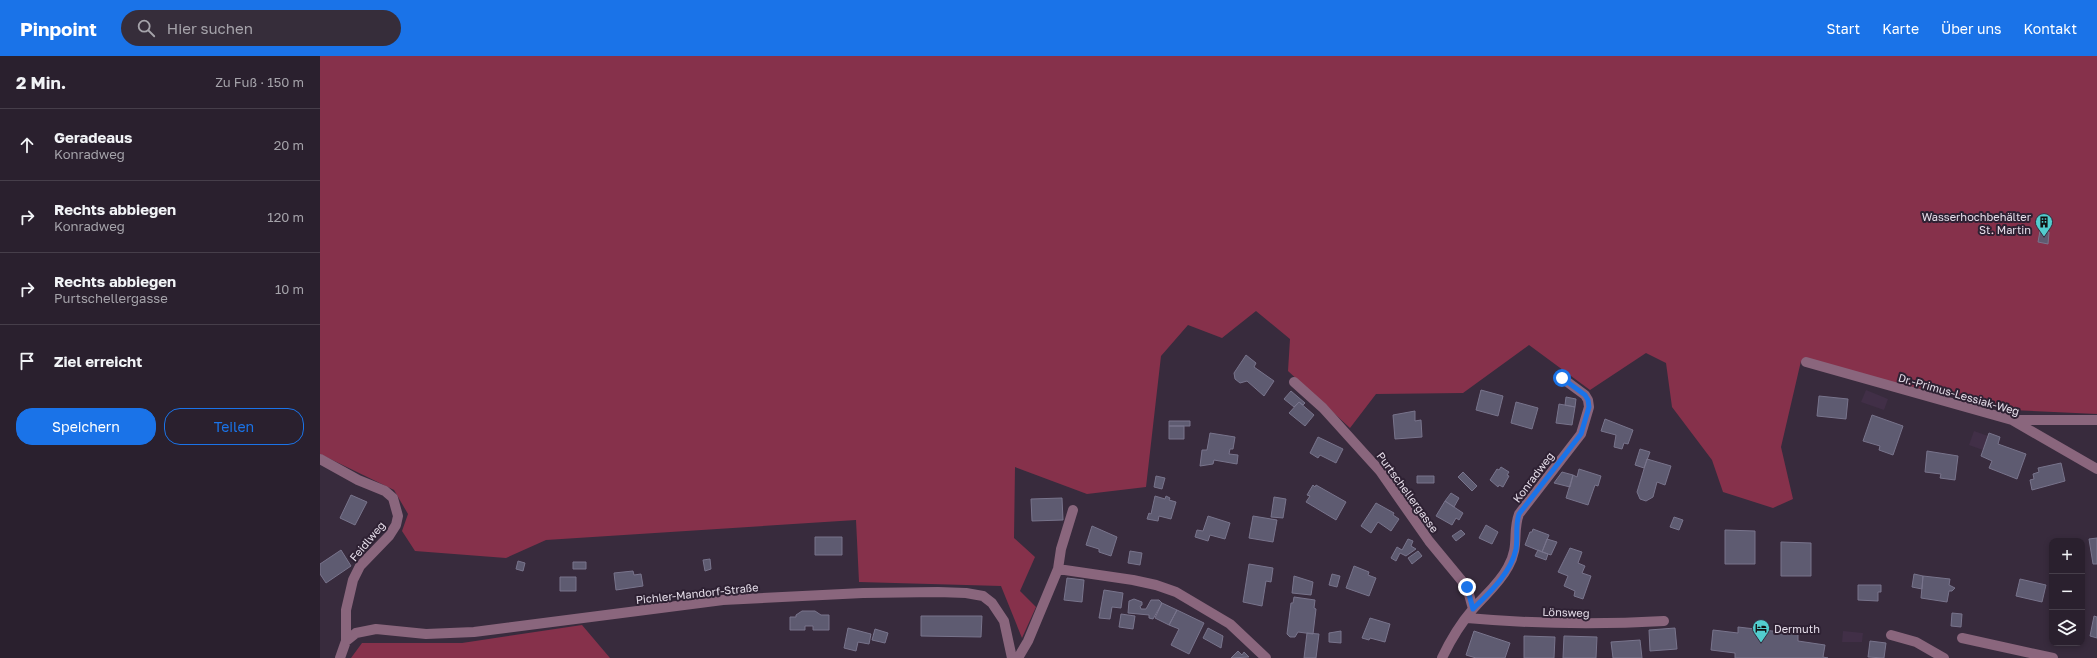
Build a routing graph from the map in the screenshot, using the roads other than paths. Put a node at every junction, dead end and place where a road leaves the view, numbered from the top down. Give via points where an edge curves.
1 (1806, 362) dead end
2 (1562, 378) dead end
3 (1294, 382) dead end
4 (2012, 420) junction
5 (2097, 420) edge
6 (320, 459) edge
7 (2097, 469) edge
8 (1073, 510) dead end
9 (1058, 569) junction
10 (1470, 613) junction
11 (1664, 621) dead end
12 (1891, 635) dead end
13 (1962, 638) dead end
14 (346, 641) junction
15 (340, 658) edge
16 (1012, 658) edge
17 (1018, 658) edge
18 (1266, 658) edge
19 (1442, 658) edge
20 (1944, 658) edge
21 (2053, 658) edge

1 - 4 street, Dr.-Primus-Lessiak-Weg
2 - 10 street, Konradweg via 1588,400 1589,407 1581,434 1519,514 1516,548 1508,568 1494,588
3 - 10 street, Purtschellergasse via 1323,408 1380,470 1429,541 1467,587
4 - 5 street
4 - 7 street, Dr.-Primus-Lessiak-Weg
6 - 14 street, Feidlweg via 358,480 385,491 393,498 397,508 396,525 360,566 353,580 346,610
8 - 9 street via 1061,549
9 - 17 street via 1028,641
9 - 18 street via 1133,580 1176,592 1230,624
10 - 11 street, Lönsweg via 1566,624 1604,625
10 - 19 street, Konradweg
12 - 20 street via 1916,642
13 - 21 street
14 - 15 street, Feidlweg
14 - 16 street, Pichler-Mandorf-Straße via 356,633 376,629 426,634 474,632 723,600 938,592 983,596 992,604 1004,621

